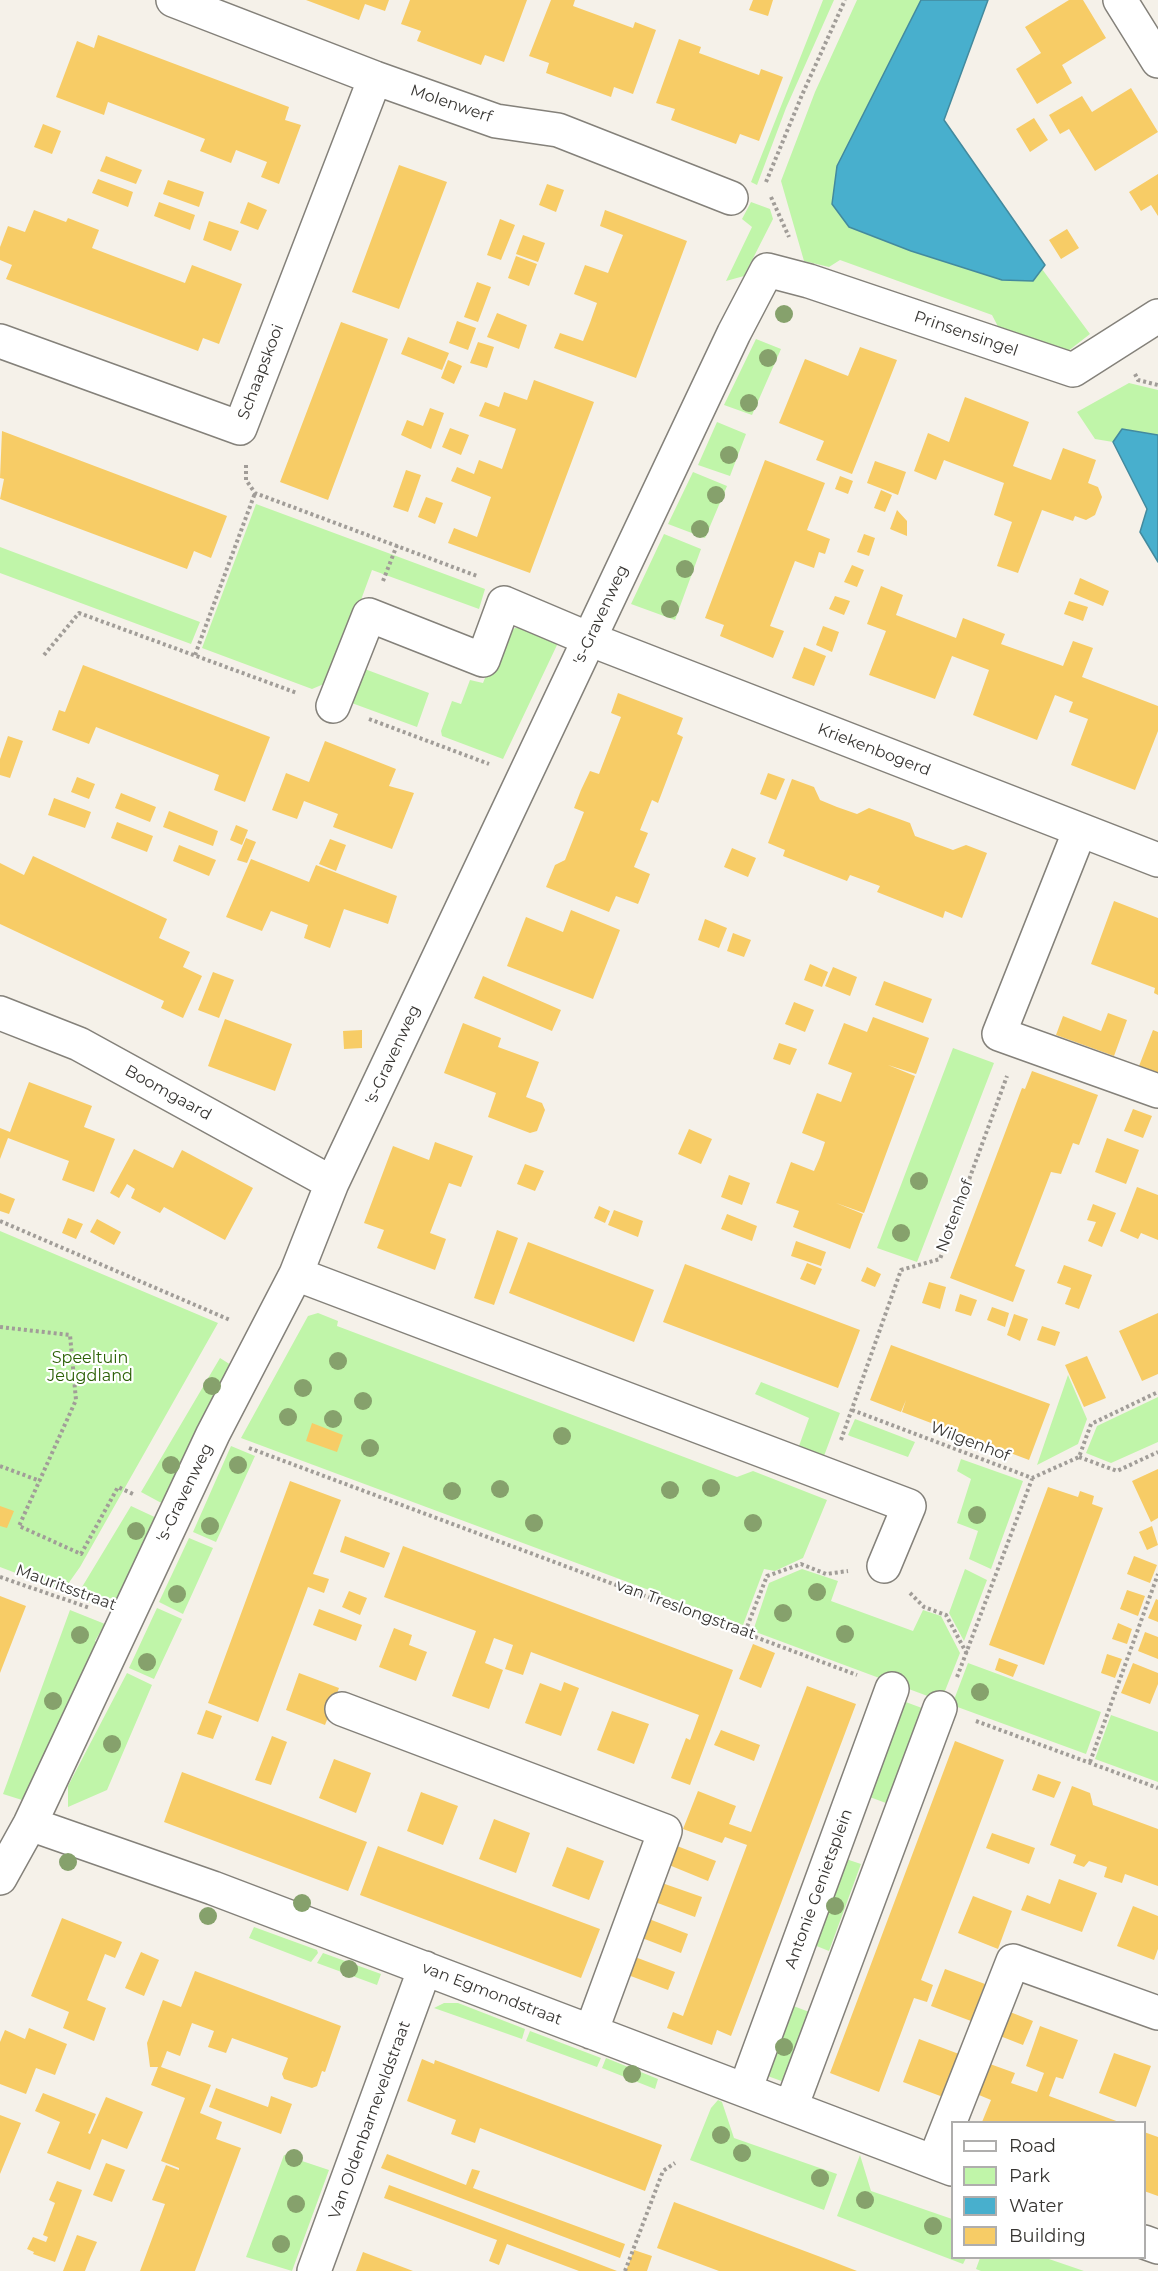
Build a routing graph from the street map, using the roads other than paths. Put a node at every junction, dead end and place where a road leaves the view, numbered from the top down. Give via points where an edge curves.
1 (173, 0) edge
2 (1120, 0) edge
3 (1158, 61) edge
4 (375, 78) junction
5 (731, 198) dead end
6 (809, 281) joint
7 (1158, 316) edge
8 (0, 341) edge
9 (590, 639) junction
10 (333, 706) road end
11 (1080, 830) junction
12 (1158, 860) edge
13 (0, 1013) edge
14 (1158, 1091) edge
15 (332, 1183) junction
16 (296, 1274) junction
17 (884, 1566) dead end
18 (892, 1689) road end
19 (940, 1708) road end
20 (342, 1709) dead end
21 (30, 1824) junction
22 (0, 1878) edge
23 (425, 1968) junction
24 (1158, 2013) edge
25 (591, 2032) junction
26 (745, 2090) junction
27 (792, 2107) junction
28 (958, 2121) edge
29 (951, 2141) edge
30 (943, 2165) edge
31 (314, 2271) edge

1 - 4 street, Molenwerf
2 - 3 street
4 - 5 street, Molenwerf via 496,121 558,130
4 - 8 street, Schaapskooi via 240,428
6 - 7 street, Prinsensingel via 1073,370
6 - 9 street, 's-Gravenweg via 768,270 734,333
9 - 10 street, Kriekenbogerd via 504,603 483,660 369,615
9 - 11 street, Kriekenbogerd
9 - 15 street, 's-Gravenweg
11 - 12 street, Kriekenbogerd
11 - 14 street via 999,1034
13 - 15 street, Boomgaard via 78,1044
15 - 16 street, 's-Gravenweg
16 - 17 street via 909,1506
16 - 21 street, 's-Gravenweg via 213,1434
18 - 26 street, Antonie Genietsplein
19 - 27 street
20 - 25 street via 665,1831
21 - 22 street, 's-Gravenweg
21 - 23 street, van Egmondstraat
23 - 25 street, van Egmondstraat
23 - 31 street, Van Oldenbarneveldstraat
24 - 28 street via 1012,1961
25 - 26 street, van Egmondstraat
26 - 27 street, van Egmondstraat
27 - 30 street, van Egmondstraat
29 - 30 street

